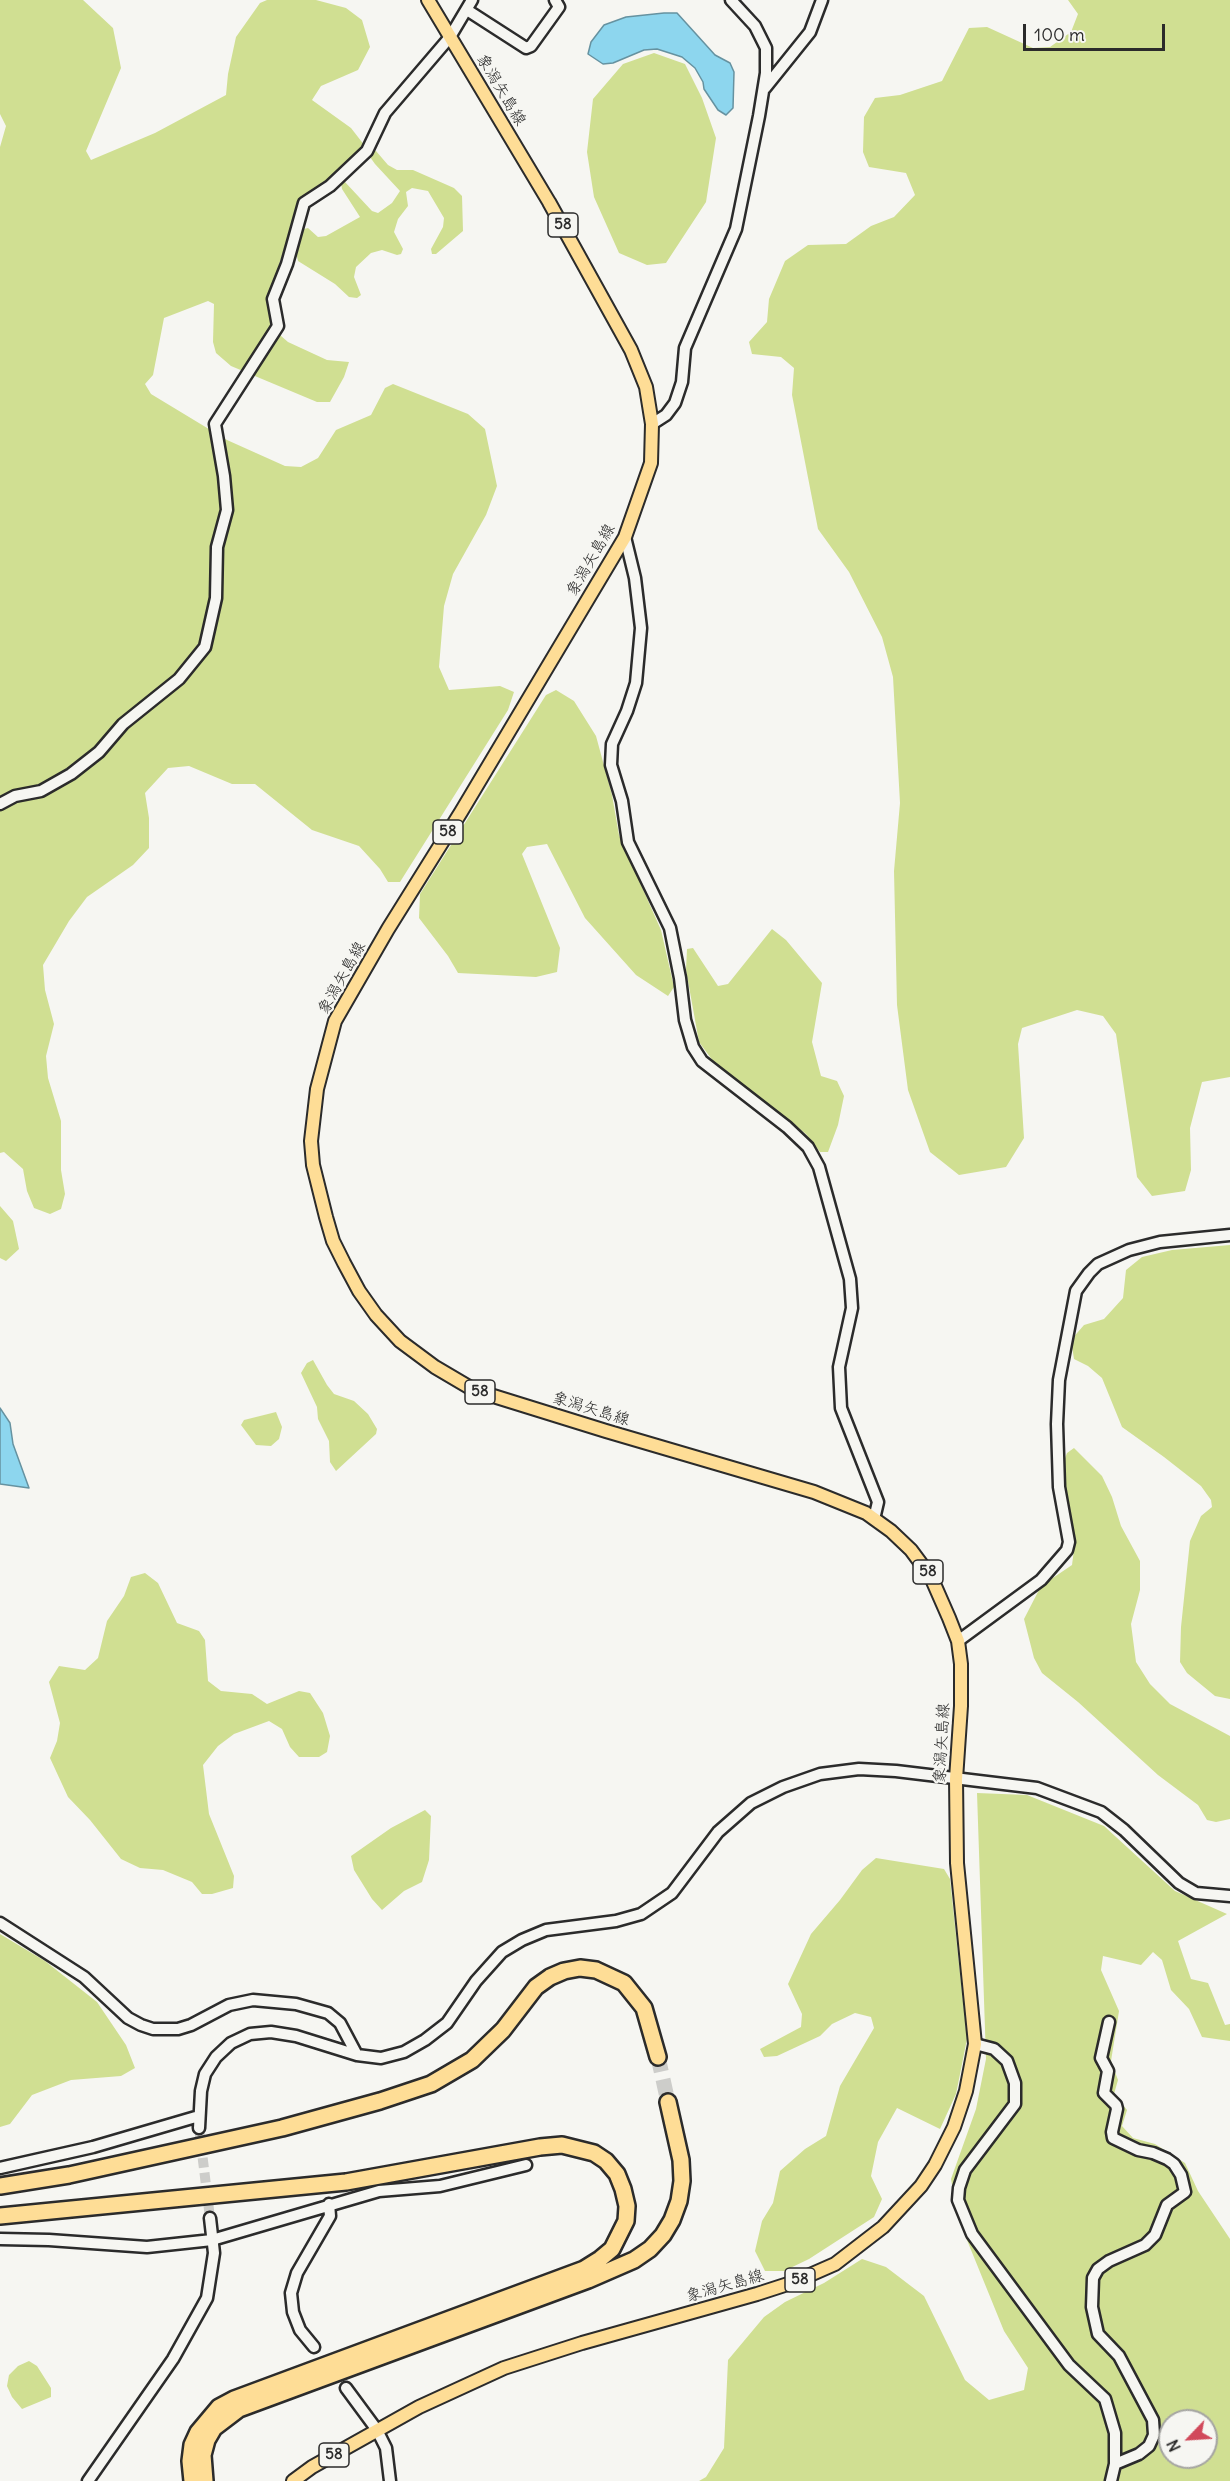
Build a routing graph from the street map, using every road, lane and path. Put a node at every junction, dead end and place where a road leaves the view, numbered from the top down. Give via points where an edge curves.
1 (428, 0) edge
2 (555, 0) edge
3 (732, 0) edge
4 (822, 0) edge
5 (470, 5) edge
6 (450, 37) junction
7 (763, 91) junction
8 (652, 424) junction
9 (625, 537) junction
10 (0, 804) edge
11 (1230, 1235) edge
12 (874, 1519) junction
13 (958, 1641) junction
14 (956, 1779) junction
15 (1230, 1896) edge
16 (0, 1923) edge
17 (1109, 2022) dead end
18 (975, 2044) junction
19 (357, 2055) junction
20 (658, 2057) tunnel mouth
21 (668, 2102) tunnel mouth
22 (199, 2116) junction
23 (199, 2128) tunnel mouth
24 (526, 2165) dead end
25 (0, 2168) edge
26 (0, 2187) edge
27 (329, 2204) junction
28 (0, 2216) edge
29 (210, 2218) tunnel mouth
30 (0, 2239) edge
31 (212, 2240) junction
32 (314, 2347) dead end
33 (346, 2388) dead end
34 (377, 2430) junction
35 (1114, 2464) junction
36 (88, 2481) edge
37 (192, 2481) edge
38 (205, 2481) edge
39 (293, 2481) edge
40 (390, 2481) edge
41 (1112, 2481) edge

1 - 6 main road, 象潟矢島線 / 58
2 - 5 street via 559,7 526,48
3 - 7 street via 755,26 766,48
4 - 7 street via 810,32
5 - 6 street
6 - 8 main road, 象潟矢島線 / 58 via 549,202 631,350 646,387
6 - 10 street via 385,113 367,151 330,186 304,203 273,299 278,326 215,424 227,510 217,547 216,598 205,647 179,679 123,724 99,752 41,791 15,796
7 - 8 street via 736,228 686,348 675,403
8 - 9 main road, 象潟矢島線 / 58 via 651,463
9 - 12 street via 641,628 636,683 612,744 611,765 628,842 670,928 693,1047 702,1061 787,1127 808,1147 819,1167 850,1279 852,1308 839,1367 841,1408 878,1502
9 - 12 main road, 象潟矢島線 / 58 via 335,1022 312,1120 311,1141 321,1199 333,1241 376,1315 400,1341 474,1390 814,1492
11 - 13 street via 1160,1242 1129,1251 1098,1264 1076,1291 1059,1380 1057,1424 1067,1550 1041,1580
12 - 13 main road, 象潟矢島線 / 58 via 911,1550 931,1576
13 - 14 main road, 象潟矢島線 / 58 via 961,1706
14 - 15 street via 1019,1784 1101,1812 1179,1883 1196,1893
14 - 18 main road, 象潟矢島線 / 58 via 957,1863
14 - 19 street via 859,1769 820,1773 783,1787 751,1803 718,1832 677,1888 641,1914 546,1930 522,1940 502,1952 447,2023 425,2040 404,2052 381,2058
16 - 19 street via 84,1977 128,2018 141,2025 153,2029 178,2028 229,2005 253,2000 296,2004 328,2013 340,2023
17 - 35 street via 1101,2058 1108,2071 1104,2093 1117,2109 1113,2138 1167,2158 1180,2175 1185,2192 1167,2205 1155,2235 1145,2245 1109,2261 1093,2278 1092,2307 1098,2334 1119,2356 1153,2420 1154,2435 1149,2446
18 - 34 main road, 象潟矢島線 / 58 via 966,2091 935,2165 883,2227 835,2264 757,2294 504,2368
18 - 35 street via 994,2049 1006,2061 1015,2083 1015,2104 965,2170 958,2200 972,2234 1048,2337 1069,2365 1105,2399 1114,2433
19 - 22 street via 296,2036 250,2034 231,2043 205,2074
20 - 26 highway via 644,2008 624,1983 596,1970 564,1971 536,1988 503,2030 472,2060 431,2084 282,2128
21 - 38 highway via 682,2181 672,2220 650,2249 588,2280 239,2409 214,2428 207,2440 203,2455
22 - 23 street
22 - 25 street via 93,2147
24 - 27 street via 440,2186 379,2191
27 - 31 street
27 - 32 street via 330,2216 297,2273 291,2293 300,2330
28 - 37 highway via 346,2182 562,2145 594,2153 617,2174 627,2206 626,2221 612,2249 600,2259 584,2269 219,2407 192,2445
29 - 31 street
30 - 31 street via 147,2247
31 - 36 street via 214,2253 207,2298 194,2326
33 - 34 street
34 - 39 main road, 象潟矢島線 / 58
34 - 40 street via 386,2448
35 - 41 street

